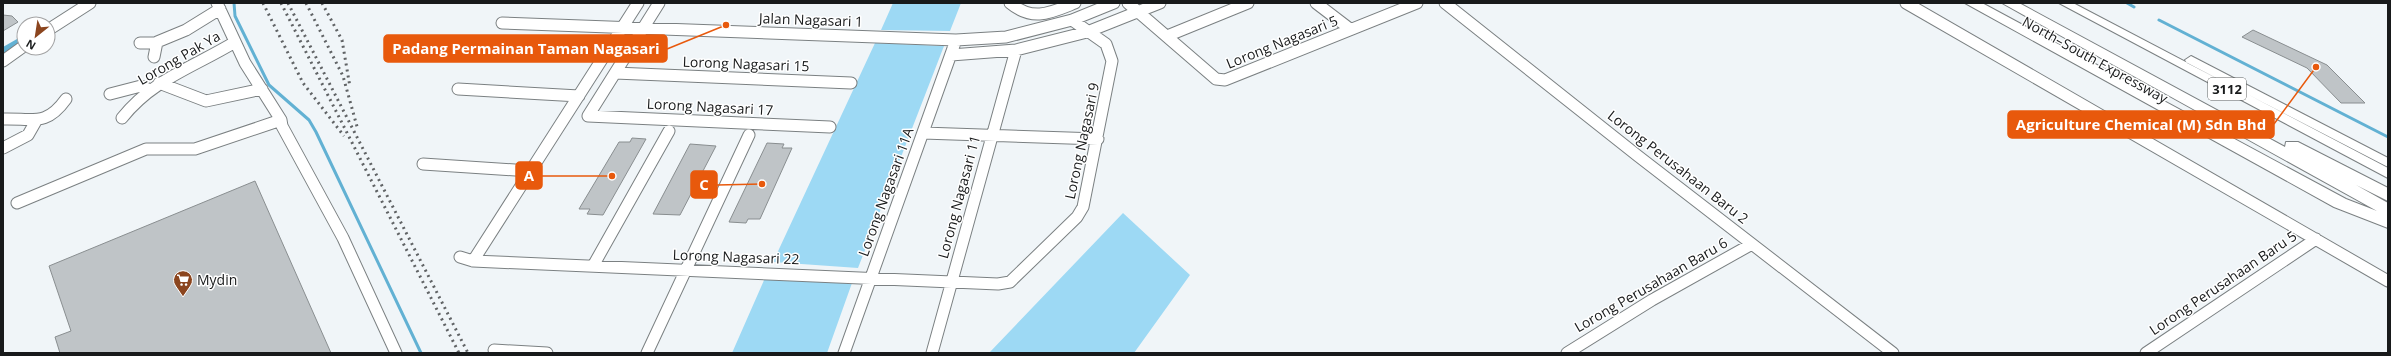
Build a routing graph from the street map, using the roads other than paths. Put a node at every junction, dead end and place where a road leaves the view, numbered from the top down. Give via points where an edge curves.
1 (90, 3) edge
2 (638, 3) edge
3 (659, 3) edge
4 (1010, 3) edge
5 (1075, 3) edge
6 (1114, 3) edge
7 (1128, 3) edge
8 (1160, 3) edge
9 (1248, 3) edge
10 (1316, 3) edge
11 (1417, 3) edge
12 (1445, 3) edge
13 (1906, 3) edge
14 (1972, 3) edge
15 (1991, 3) edge
16 (2008, 3) edge
17 (2065, 3) edge
18 (2083, 3) edge
19 (218, 6) edge
20 (1139, 12) junction
21 (1072, 20) junction
22 (502, 23) dead end
23 (56, 25) edge
24 (2051, 26) junction
25 (622, 27) junction
26 (644, 28) junction
27 (2121, 28) junction
28 (1350, 29) junction
29 (1087, 32) junction
30 (1167, 36) junction
31 (956, 40) junction
32 (235, 42) junction
33 (140, 43) dead end
34 (156, 44) junction
35 (1016, 50) junction
36 (16, 52) edge
37 (951, 55) junction
38 (154, 56) dead end
39 (3, 61) edge
40 (615, 73) junction
41 (159, 83) junction
42 (851, 83) dead end
43 (148, 89) junction
44 (262, 89) junction
45 (458, 89) dead end
46 (110, 94) dead end
47 (579, 96) junction
48 (66, 99) dead end
49 (122, 118) dead end
50 (3, 119) edge
51 (281, 120) junction
52 (36, 122) junction
53 (830, 126) dead end
54 (669, 131) dead end
55 (923, 133) junction
56 (749, 135) dead end
57 (991, 135) junction
58 (1098, 139) junction
59 (3, 148) edge
60 (2388, 163) edge
61 (423, 164) dead end
62 (530, 171) junction
63 (2388, 174) edge
64 (2388, 195) edge
65 (17, 203) dead end
66 (2388, 210) edge
67 (2388, 222) edge
68 (2316, 239) junction
69 (1752, 244) junction
70 (460, 257) dead end
71 (473, 261) junction
72 (593, 266) junction
73 (686, 270) junction
74 (871, 278) junction
75 (2388, 281) edge
76 (951, 282) junction
77 (1010, 282) joint
78 (494, 350) dead end
79 (396, 353) edge
80 (547, 353) edge
81 (647, 353) edge
82 (844, 353) edge
83 (932, 353) edge
84 (1567, 353) edge
85 (1893, 353) edge
86 (2146, 353) edge

1 - 23 street
2 - 25 street
3 - 26 street
4 - 5 street via 1019,12 1042,16
6 - 21 street, Jalan Nagasari 1
7 - 20 street
8 - 20 street
9 - 30 street
10 - 28 street
11 - 28 street, Lorong Nagasari 5
12 - 69 street, Lorong Perusahaan Baru 2
13 - 68 street
14 - 67 highway via 2340,203
15 - 67 highway, North–South Expressway
16 - 24 highway, North–South Expressway
17 - 27 main road, 3112
18 - 27 main road, 3112
19 - 32 street
19 - 34 street via 186,30
20 - 29 street
20 - 30 street
21 - 29 street, Lorong Nagasari 9
21 - 31 street, Jalan Nagasari 1 via 1006,37
22 - 25 street, Jalan Nagasari 1
24 - 64 highway via 2088,41
24 - 66 highway, North–South Expressway
25 - 26 street, Jalan Nagasari 1
25 - 47 street
26 - 31 street, Jalan Nagasari 1
26 - 40 street
27 - 60 main road, 3112
27 - 63 main road, 3112
28 - 30 street, Lorong Nagasari 5 via 1225,80 1216,79
29 - 35 street
29 - 58 street, Lorong Nagasari 9 via 1106,44 1112,61
31 - 37 street, Lorong Nagasari 11A
32 - 41 street, Lorong Pak Ya
32 - 44 street
33 - 34 street
34 - 38 street
35 - 37 street
35 - 57 street, Lorong Nagasari 11
36 - 39 street
37 - 55 street, Lorong Nagasari 11A
40 - 42 street, Lorong Nagasari 15
40 - 53 street, Lorong Nagasari 17 via 588,116
41 - 43 street, Lorong Pak Ya
41 - 44 street via 206,101
43 - 46 street via 141,86
43 - 49 street, Lorong Pak Ya
44 - 51 street
45 - 47 street
47 - 62 street
48 - 52 street via 57,113
50 - 52 street via 30,118
51 - 65 street via 195,149 181,152 146,149
51 - 79 street via 353,258
52 - 59 street via 36,127 26,137 14,145
54 - 72 street
55 - 57 street
55 - 74 street, Lorong Nagasari 11A
56 - 73 street
57 - 58 street
57 - 76 street, Lorong Nagasari 11
58 - 77 street, Lorong Nagasari 9 via 1083,207 1077,217
61 - 62 street
62 - 71 street
68 - 75 street
68 - 86 street, Lorong Perusahaan Baru 5
69 - 84 street, Lorong Perusahaan Baru 6 via 1652,300
69 - 85 street, Lorong Perusahaan Baru 2
70 - 71 street, Lorong Nagasari 22
71 - 72 street, Lorong Nagasari 22
72 - 73 street, Lorong Nagasari 22
73 - 74 street, Lorong Nagasari 22
73 - 81 street
74 - 76 street, Lorong Nagasari 22
74 - 82 street, Lorong Nagasari 11A
76 - 77 street, Lorong Nagasari 22
76 - 83 street, Lorong Nagasari 11
78 - 80 street

